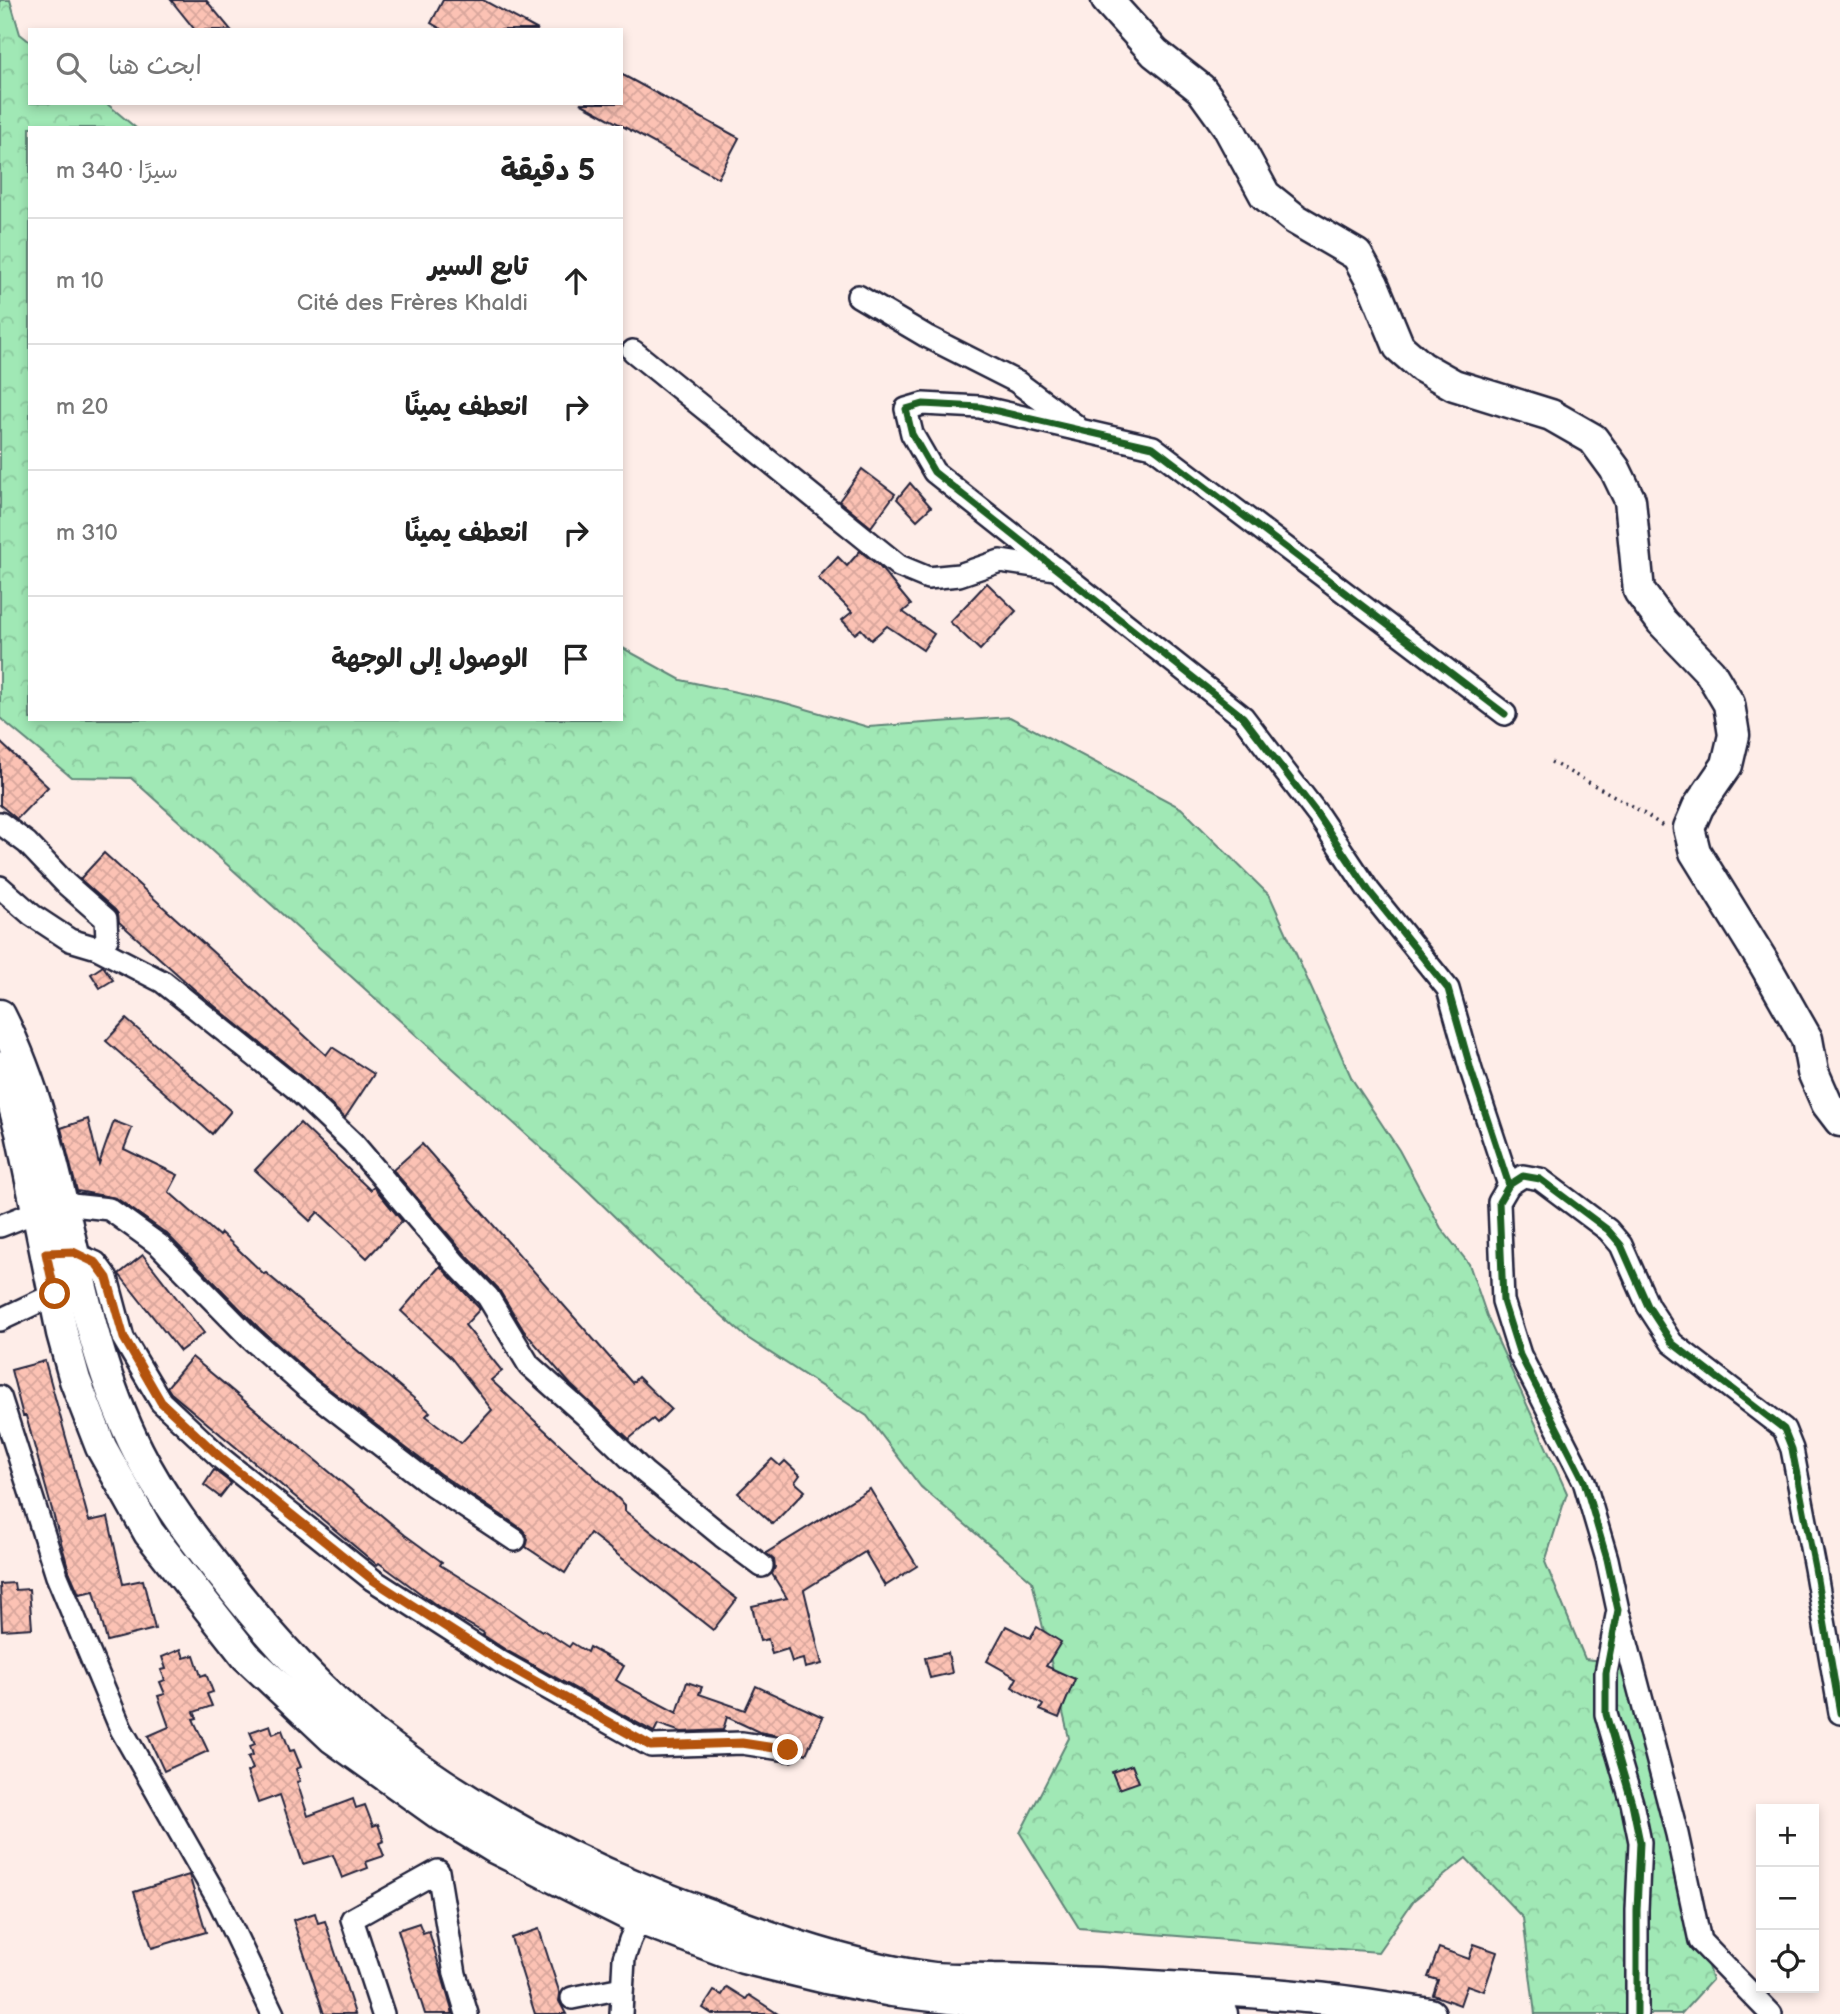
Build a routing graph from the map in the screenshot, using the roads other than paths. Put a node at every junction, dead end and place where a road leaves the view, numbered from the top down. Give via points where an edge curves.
1 (1107, 0) edge
2 (858, 296) dead end
3 (633, 351) dead end
4 (1082, 430) junction
5 (1057, 569) junction
6 (1505, 714) dead end
7 (0, 822) edge
8 (0, 887) edge
9 (97, 948) junction
10 (0, 1015) edge
11 (0, 1067) edge
12 (1840, 1121) edge
13 (1509, 1185) junction
14 (50, 1208) junction
15 (0, 1226) edge
16 (60, 1253) junction
17 (69, 1294) junction
18 (0, 1320) edge
19 (0, 1397) edge
20 (515, 1541) dead end
21 (762, 1566) dead end
22 (1618, 1610) junction
23 (1840, 1713) edge
24 (788, 1750) dead end
25 (646, 1906) junction
26 (622, 1989) junction
27 (572, 1998) dead end
28 (273, 2014) edge
29 (383, 2014) edge
30 (467, 2014) edge
31 (621, 2014) edge
32 (1222, 2014) edge
33 (1430, 2014) edge
34 (1637, 2014) edge
35 (1771, 2014) edge

1 - 12 main road via 1155,53 1200,89 1227,125 1265,195 1295,219 1357,255 1399,347 1454,385 1551,415 1593,439 1615,469 1630,500 1639,591 1661,622 1710,672 1729,704 1734,735 1727,765 1689,828 1694,846 1807,1039 1814,1072
2 - 4 street via 1017,382
3 - 5 street via 899,566 929,578 959,575 1000,561
4 - 5 street via 980,407 923,404 906,409 912,435 934,472
4 - 6 street via 1153,447
5 - 13 street via 1243,717 1369,891 1448,989
7 - 9 street via 106,919 107,940
8 - 9 street via 70,940
9 - 21 street via 163,982 294,1087 353,1143 488,1297 528,1365 644,1472
10 - 14 main road via 46,1133
11 - 14 main road
13 - 22 street via 1499,1202 1503,1301 1521,1355 1584,1481
13 - 23 street via 1523,1176 1540,1179 1608,1230 1621,1245 1648,1306 1672,1343 1784,1429 1793,1449
14 - 15 street
14 - 16 main road
14 - 20 street via 109,1209 159,1245 250,1338 307,1388 432,1485
16 - 17 main road
16 - 24 street via 96,1263 107,1278 124,1338 161,1402 222,1459 373,1580 499,1661 651,1746 742,1743
17 - 18 street
17 - 25 main road via 95,1340 141,1456 211,1561 295,1662 408,1760 470,1801 582,1862
19 - 28 street via 57,1576 121,1729 219,1901
22 - 34 street via 1606,1673 1606,1714 1640,1842
22 - 35 street via 1700,1941
25 - 26 street via 624,1958
25 - 32 main road via 743,1958 892,1991 966,2000
25 - 33 main road via 888,1971 938,1979 1282,1995
26 - 27 street
26 - 31 street
29 - 30 street via 352,1919 438,1871

